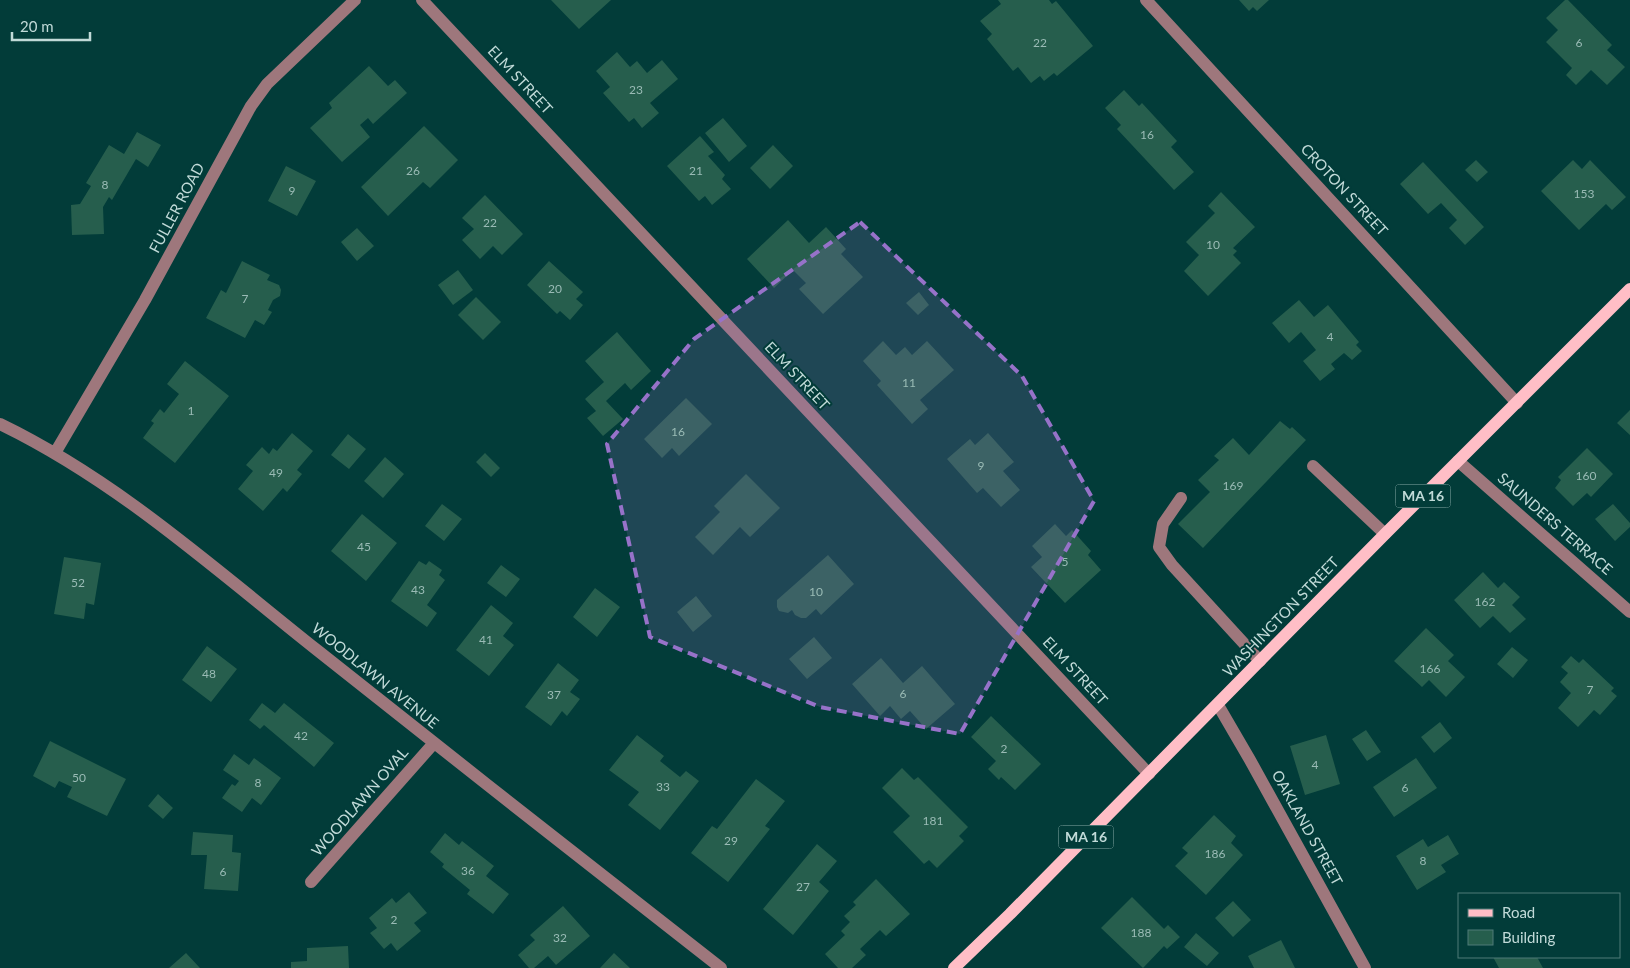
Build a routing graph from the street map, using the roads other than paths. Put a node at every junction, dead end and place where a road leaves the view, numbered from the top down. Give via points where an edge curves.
1 (355, 0) edge
2 (422, 0) edge
3 (1146, 0) edge
4 (1630, 289) edge
5 (1517, 403) junction
6 (0, 424) edge
7 (55, 453) junction
8 (1458, 461) junction
9 (1314, 466) dead end
10 (1181, 498) dead end
11 (1385, 534) junction
12 (1630, 612) edge
13 (1260, 661) junction
14 (1218, 704) junction
15 (434, 743) junction
16 (1149, 774) junction
17 (311, 882) dead end
18 (721, 968) edge
19 (954, 968) edge
20 (1365, 968) edge

1 - 7 street, FULLER ROAD via 268,84 251,106 145,300
2 - 16 street, ELM STREET
3 - 5 street, CROTON STREET
4 - 5 main road, WASHINGTON STREET / MA 16
5 - 8 main road, WASHINGTON STREET / MA 16
6 - 7 street, WOODLAWN AVENUE
7 - 15 street, WOODLAWN AVENUE via 158,523
8 - 11 main road, WASHINGTON STREET / MA 16
8 - 12 street, SAUNDERS TERRACE
9 - 11 street
10 - 13 street via 1163,524 1158,547
11 - 13 main road, WASHINGTON STREET / MA 16
13 - 14 main road, WASHINGTON STREET / MA 16
14 - 16 main road, WASHINGTON STREET / MA 16
14 - 20 street, OAKLAND STREET
15 - 17 street, WOODLAWN OVAL
15 - 18 street, WOODLAWN AVENUE
16 - 19 main road, WASHINGTON STREET / MA 16

